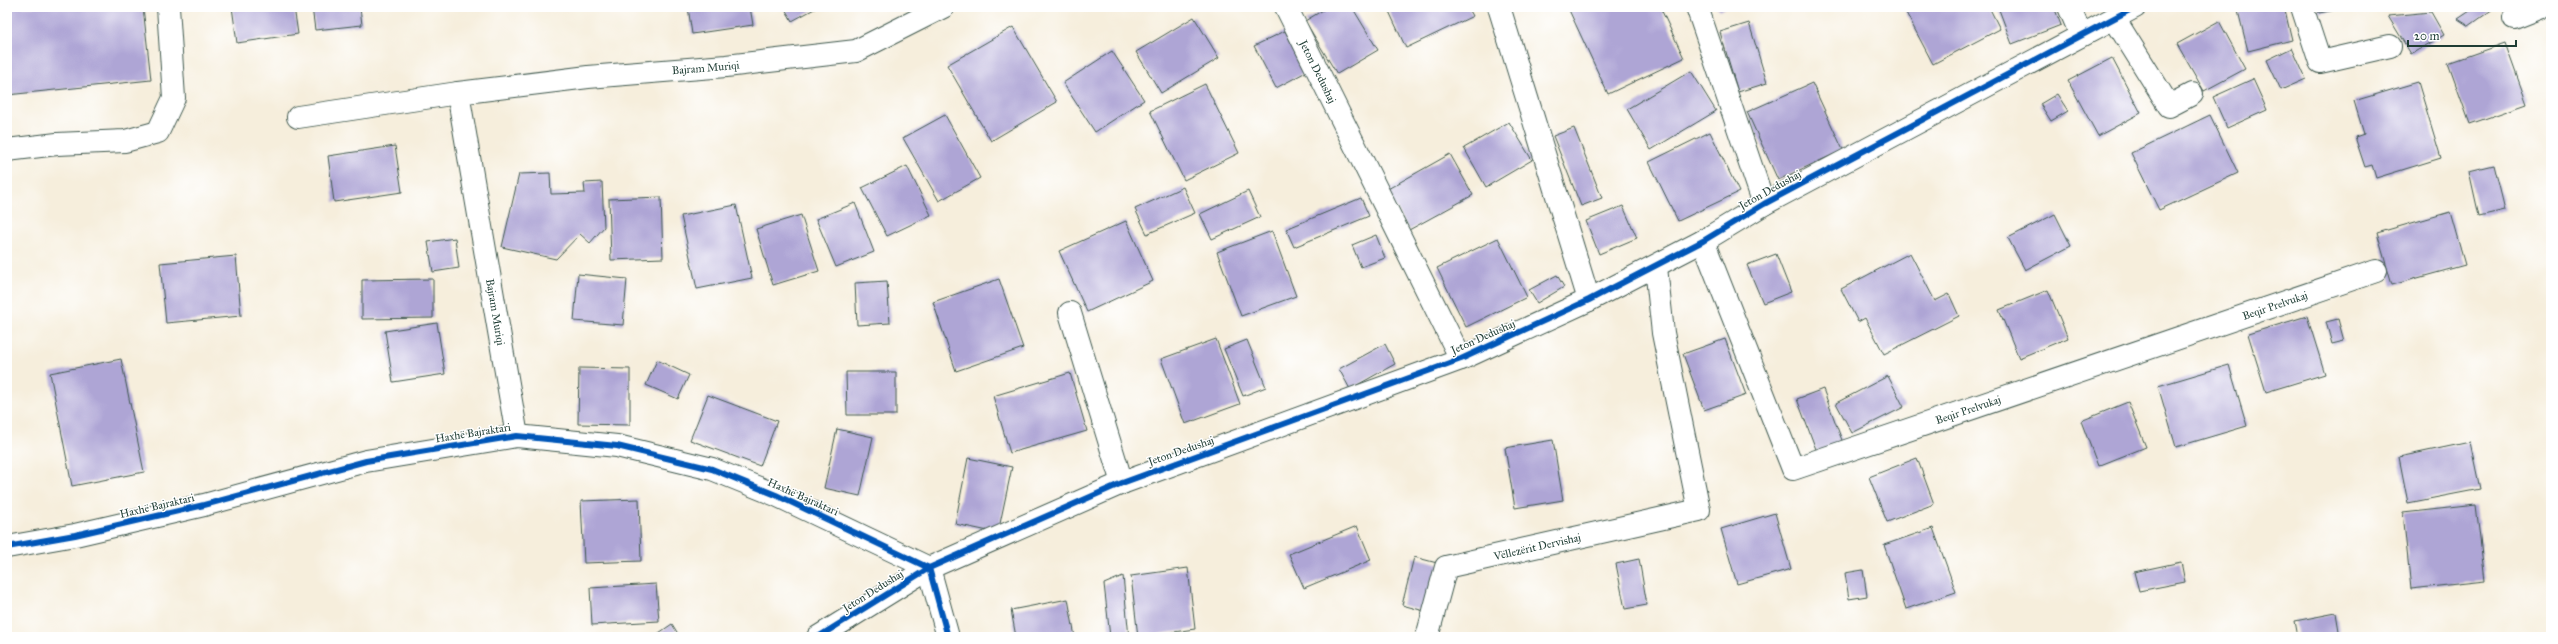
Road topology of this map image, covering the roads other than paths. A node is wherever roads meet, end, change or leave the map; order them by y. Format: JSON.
{"nodes":[{"id":1,"x":168,"y":7,"type":"edge"},
{"id":2,"x":943,"y":7,"type":"edge"},
{"id":3,"x":1499,"y":7,"type":"edge"},
{"id":4,"x":1697,"y":7,"type":"edge"},
{"id":5,"x":2069,"y":7,"type":"edge"},
{"id":6,"x":2135,"y":7,"type":"edge"},
{"id":7,"x":2302,"y":7,"type":"edge"},
{"id":8,"x":2542,"y":7,"type":"edge"},
{"id":9,"x":1289,"y":14,"type":"edge"},
{"id":10,"x":2114,"y":18,"type":"junction"},
{"id":11,"x":2514,"y":18,"type":"dead end"},
{"id":12,"x":2081,"y":35,"type":"junction"},
{"id":13,"x":2390,"y":46,"type":"dead end"},
{"id":14,"x":458,"y":93,"type":"junction"},
{"id":15,"x":2192,"y":94,"type":"dead end"},
{"id":16,"x":298,"y":117,"type":"dead end"},
{"id":17,"x":7,"y":150,"type":"edge"},
{"id":18,"x":1764,"y":204,"type":"junction"},
{"id":19,"x":1703,"y":241,"type":"junction"},
{"id":20,"x":1656,"y":267,"type":"junction"},
{"id":21,"x":2376,"y":272,"type":"dead end"},
{"id":22,"x":1589,"y":300,"type":"junction"},
{"id":23,"x":1070,"y":313,"type":"dead end"},
{"id":24,"x":1461,"y":359,"type":"junction"},
{"id":25,"x":517,"y":436,"type":"junction"},
{"id":26,"x":1122,"y":483,"type":"junction"},
{"id":27,"x":7,"y":547,"type":"edge"},
{"id":28,"x":929,"y":568,"type":"junction"},
{"id":29,"x":818,"y":637,"type":"edge"},
{"id":30,"x":948,"y":637,"type":"edge"},
{"id":31,"x":1427,"y":637,"type":"edge"}],
"edges":[{"from":1,"to":17,"type":"street"},
{"from":2,"to":14,"type":"street","name":"Bajram Muriqi"},
{"from":3,"to":22,"type":"street"},
{"from":4,"to":18,"type":"street","name":"Jeton Dedushaj"},
{"from":5,"to":12,"type":"street"},
{"from":6,"to":10,"type":"street","name":"Jeton Dedushaj"},
{"from":7,"to":13,"type":"street"},
{"from":8,"to":11,"type":"street"},
{"from":9,"to":24,"type":"street","name":"Jeton Dedushaj"},
{"from":10,"to":12,"type":"street","name":"Jeton Dedushaj"},
{"from":10,"to":15,"type":"street"},
{"from":12,"to":18,"type":"street","name":"Jeton Dedushaj"},
{"from":14,"to":16,"type":"street","name":"Bajram Muriqi"},
{"from":14,"to":25,"type":"street","name":"Bajram Muriqi"},
{"from":18,"to":19,"type":"street","name":"Jeton Dedushaj"},
{"from":19,"to":20,"type":"street","name":"Jeton Dedushaj"},
{"from":19,"to":21,"type":"street","name":"Beqir Prelvukaj"},
{"from":20,"to":22,"type":"street","name":"Jeton Dedushaj"},
{"from":20,"to":31,"type":"street","name":"Vëllezërit Dervishaj"},
{"from":22,"to":24,"type":"street","name":"Jeton Dedushaj"},
{"from":23,"to":26,"type":"street"},
{"from":24,"to":26,"type":"street","name":"Jeton Dedushaj"},
{"from":25,"to":27,"type":"street","name":"Haxhë Bajraktari"},
{"from":25,"to":28,"type":"street","name":"Haxhë Bajraktari"},
{"from":26,"to":28,"type":"street","name":"Jeton Dedushaj"},
{"from":28,"to":29,"type":"street","name":"Jeton Dedushaj"},
{"from":28,"to":30,"type":"street"}]}
